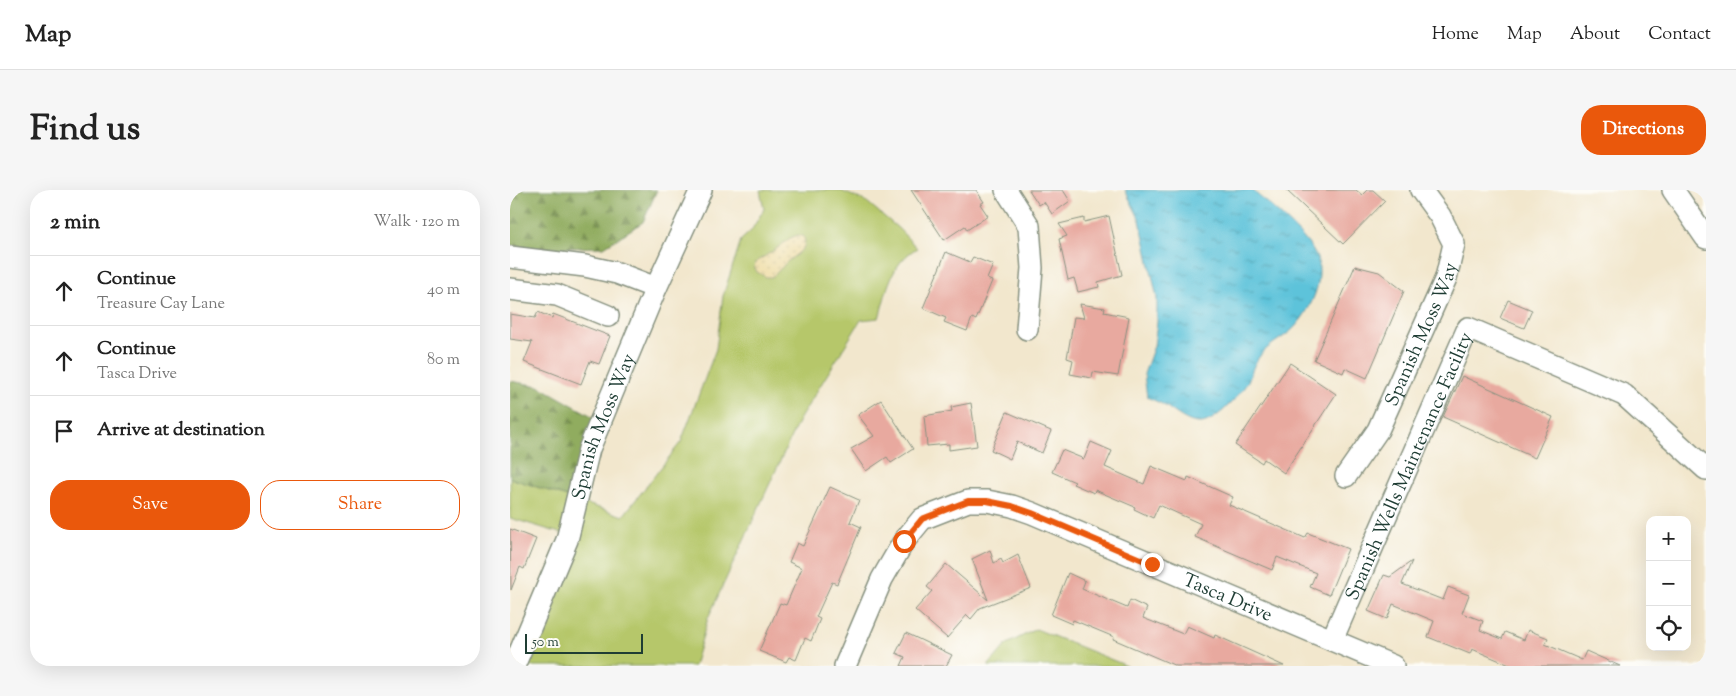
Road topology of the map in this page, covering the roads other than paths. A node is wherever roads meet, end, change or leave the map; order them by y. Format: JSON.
{"nodes":[{"id":1,"x":701,"y":190,"type":"edge"},
{"id":2,"x":1006,"y":190,"type":"edge"},
{"id":3,"x":1421,"y":190,"type":"edge"},
{"id":4,"x":1672,"y":190,"type":"edge"},
{"id":5,"x":1706,"y":238,"type":"edge"},
{"id":6,"x":510,"y":257,"type":"edge"},
{"id":7,"x":656,"y":288,"type":"junction"},
{"id":8,"x":510,"y":289,"type":"edge"},
{"id":9,"x":608,"y":316,"type":"dead end"},
{"id":10,"x":1027,"y":330,"type":"dead end"},
{"id":11,"x":1706,"y":469,"type":"edge"},
{"id":12,"x":1346,"y":476,"type":"dead end"},
{"id":13,"x":1332,"y":640,"type":"junction"},
{"id":14,"x":514,"y":666,"type":"edge"},
{"id":15,"x":845,"y":666,"type":"edge"},
{"id":16,"x":1393,"y":666,"type":"edge"}],
"edges":[{"from":1,"to":7,"type":"street","name":"Spanish Moss Way"},
{"from":2,"to":10,"type":"street"},
{"from":3,"to":12,"type":"street","name":"Spanish Moss Way"},
{"from":4,"to":5,"type":"street"},
{"from":6,"to":7,"type":"street"},
{"from":7,"to":14,"type":"street","name":"Spanish Moss Way"},
{"from":8,"to":9,"type":"street"},
{"from":11,"to":13,"type":"street","name":"Spanish Wells Maintenance Facility"},
{"from":13,"to":15,"type":"street","name":"Tasca Drive"},
{"from":13,"to":16,"type":"street","name":"Tasca Drive"}]}
